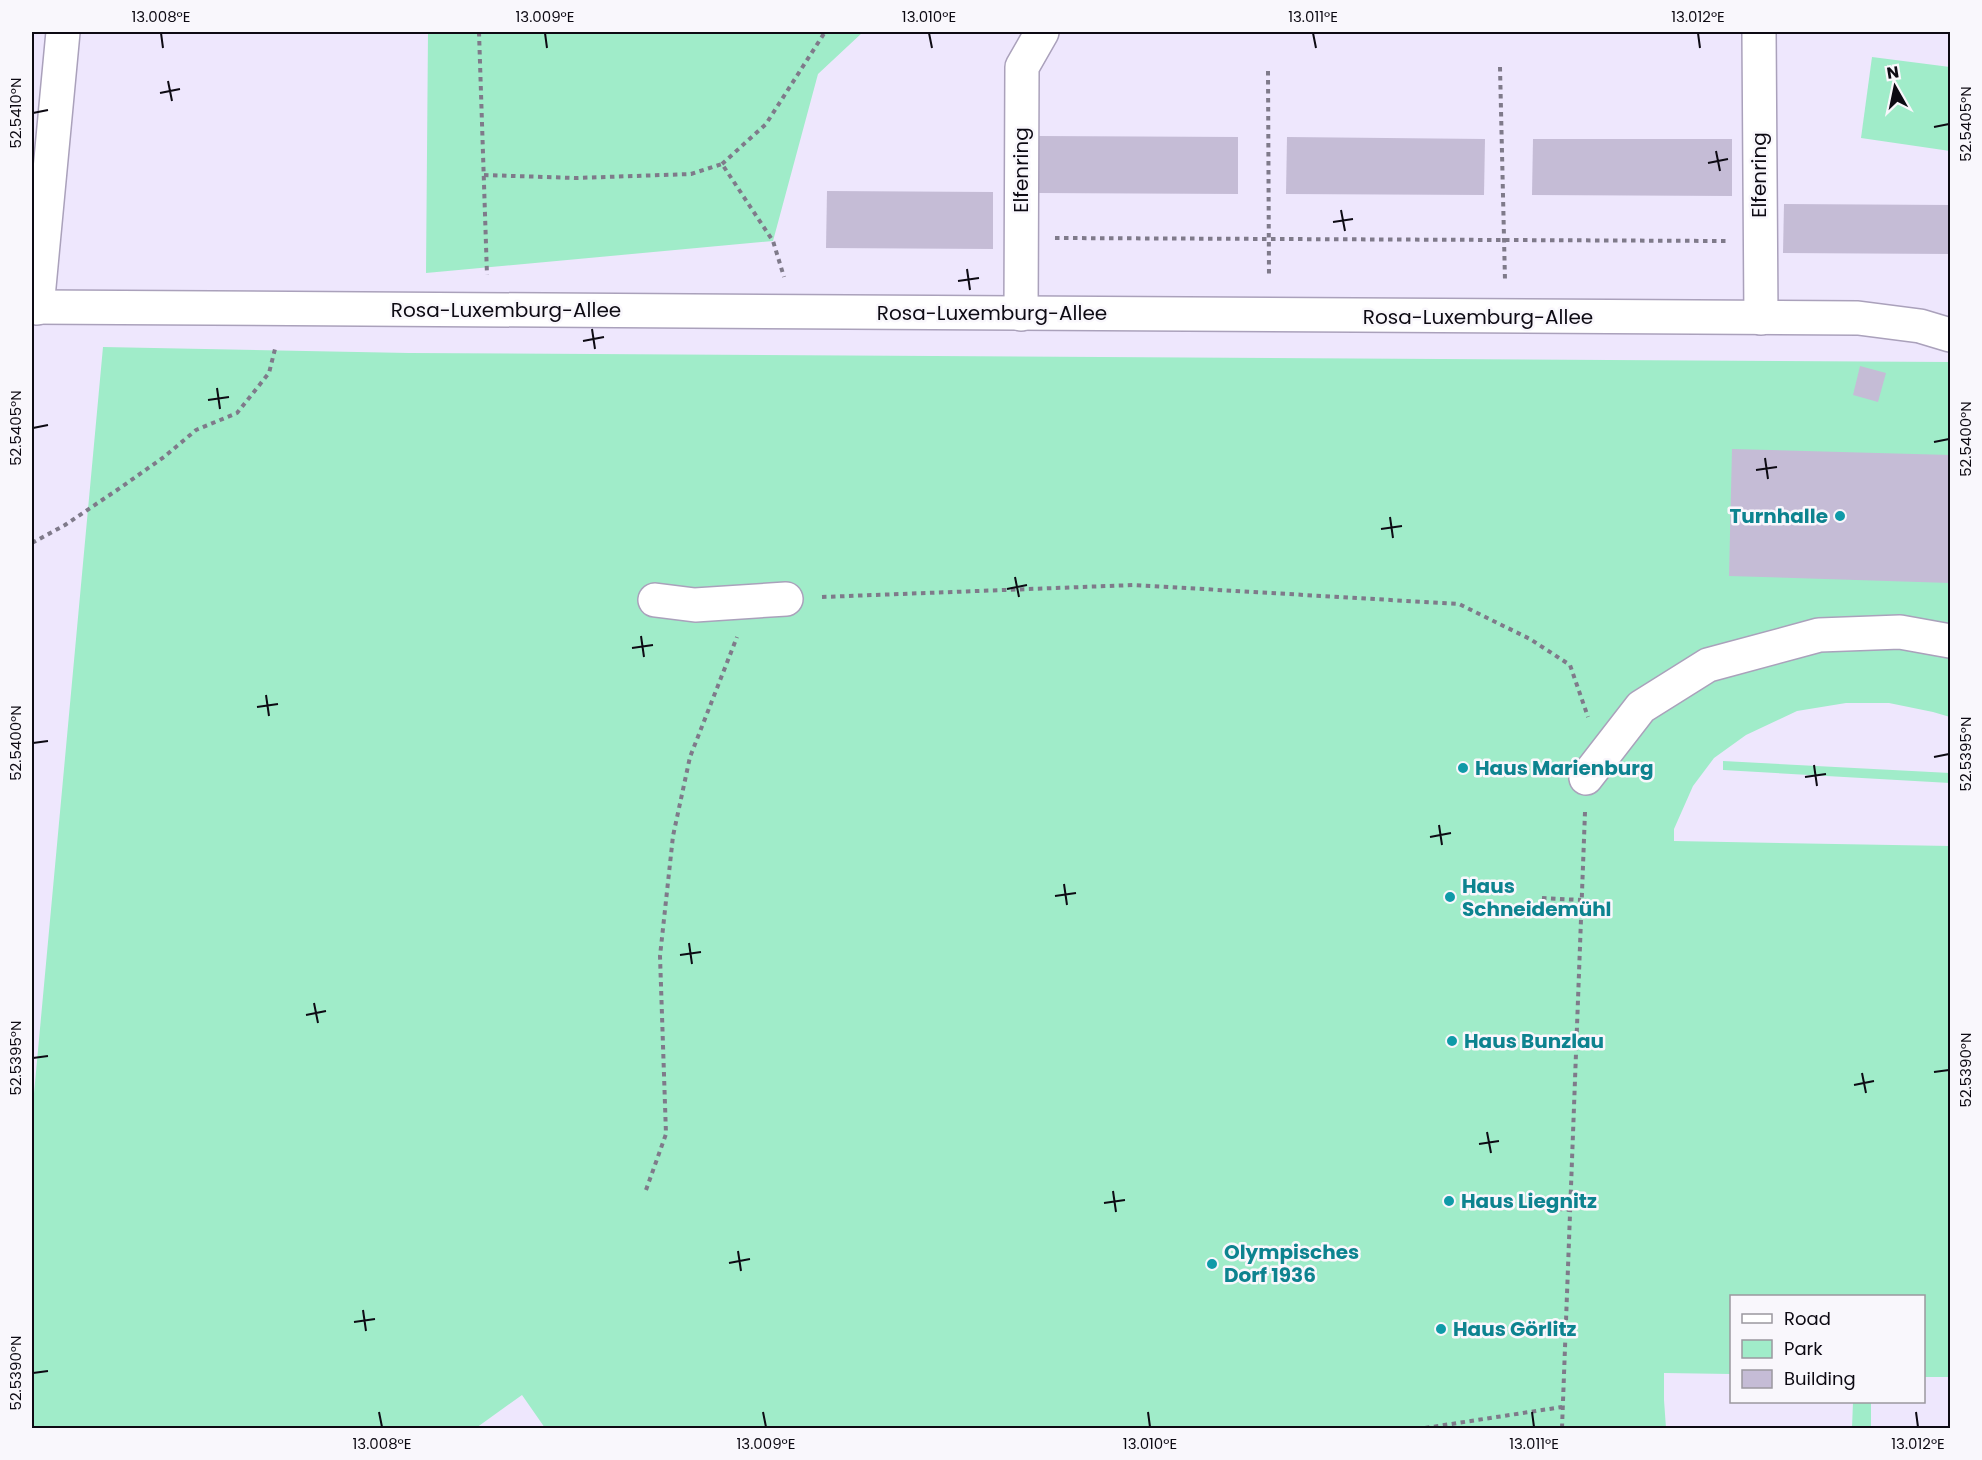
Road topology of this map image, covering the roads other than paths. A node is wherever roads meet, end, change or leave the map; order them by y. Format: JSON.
{"nodes":[{"id":1,"x":63,"y":32,"type":"edge"},
{"id":2,"x":1041,"y":32,"type":"edge"},
{"id":3,"x":1759,"y":32,"type":"edge"},
{"id":4,"x":34,"y":308,"type":"edge"},
{"id":5,"x":1021,"y":314,"type":"junction"},
{"id":6,"x":1761,"y":318,"type":"junction"},
{"id":7,"x":1950,"y":335,"type":"edge"},
{"id":8,"x":786,"y":599,"type":"road end"},
{"id":9,"x":655,"y":600,"type":"dead end"},
{"id":10,"x":1950,"y":641,"type":"edge"},
{"id":11,"x":1586,"y":778,"type":"road end"}],
"edges":[{"from":1,"to":4,"type":"street"},
{"from":2,"to":5,"type":"street","name":"Elfenring"},
{"from":3,"to":6,"type":"street","name":"Elfenring"},
{"from":4,"to":5,"type":"street","name":"Rosa-Luxemburg-Allee"},
{"from":5,"to":6,"type":"street","name":"Rosa-Luxemburg-Allee"},
{"from":6,"to":7,"type":"street","name":"Rosa-Luxemburg-Allee"},
{"from":8,"to":9,"type":"street"},
{"from":10,"to":11,"type":"street"}]}
